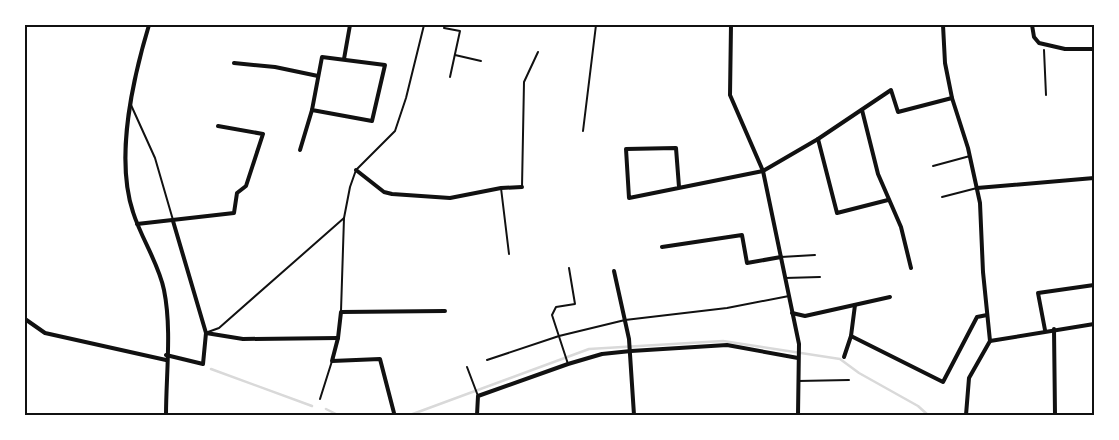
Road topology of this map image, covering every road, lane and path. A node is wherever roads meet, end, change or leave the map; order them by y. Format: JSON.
{"nodes":[{"id":1,"x":149,"y":25,"type":"edge"},
{"id":2,"x":350,"y":25,"type":"edge"},
{"id":3,"x":424,"y":25,"type":"edge"},
{"id":4,"x":445,"y":25,"type":"edge"},
{"id":5,"x":596,"y":25,"type":"edge"},
{"id":6,"x":731,"y":25,"type":"edge"},
{"id":7,"x":943,"y":25,"type":"edge"},
{"id":8,"x":1032,"y":25,"type":"edge"},
{"id":9,"x":1044,"y":45,"type":"junction"},
{"id":10,"x":1094,"y":49,"type":"edge"},
{"id":11,"x":538,"y":52,"type":"dead end"},
{"id":12,"x":455,"y":55,"type":"junction"},
{"id":13,"x":344,"y":60,"type":"junction"},
{"id":14,"x":481,"y":61,"type":"dead end"},
{"id":15,"x":234,"y":63,"type":"dead end"},
{"id":16,"x":318,"y":76,"type":"junction"},
{"id":17,"x":450,"y":77,"type":"dead end"},
{"id":18,"x":1046,"y":95,"type":"dead end"},
{"id":19,"x":952,"y":98,"type":"junction"},
{"id":20,"x":131,"y":105,"type":"junction"},
{"id":21,"x":312,"y":110,"type":"junction"},
{"id":22,"x":862,"y":110,"type":"junction"},
{"id":23,"x":218,"y":126,"type":"dead end"},
{"id":24,"x":584,"y":131,"type":"dead end"},
{"id":25,"x":818,"y":138,"type":"junction"},
{"id":26,"x":300,"y":150,"type":"dead end"},
{"id":27,"x":970,"y":156,"type":"junction"},
{"id":28,"x":933,"y":166,"type":"dead end"},
{"id":29,"x":356,"y":170,"type":"junction"},
{"id":30,"x":763,"y":171,"type":"junction"},
{"id":31,"x":1094,"y":178,"type":"edge"},
{"id":32,"x":522,"y":187,"type":"joint"},
{"id":33,"x":679,"y":187,"type":"junction"},
{"id":34,"x":502,"y":188,"type":"junction"},
{"id":35,"x":977,"y":188,"type":"junction"},
{"id":36,"x":942,"y":197,"type":"dead end"},
{"id":37,"x":888,"y":200,"type":"junction"},
{"id":38,"x":344,"y":218,"type":"junction"},
{"id":39,"x":173,"y":221,"type":"junction"},
{"id":40,"x":137,"y":224,"type":"junction"},
{"id":41,"x":662,"y":247,"type":"dead end"},
{"id":42,"x":509,"y":254,"type":"dead end"},
{"id":43,"x":816,"y":255,"type":"dead end"},
{"id":44,"x":781,"y":257,"type":"junction"},
{"id":45,"x":569,"y":268,"type":"dead end"},
{"id":46,"x":911,"y":268,"type":"dead end"},
{"id":47,"x":614,"y":271,"type":"dead end"},
{"id":48,"x":820,"y":277,"type":"dead end"},
{"id":49,"x":785,"y":278,"type":"junction"},
{"id":50,"x":1094,"y":285,"type":"edge"},
{"id":51,"x":789,"y":296,"type":"junction"},
{"id":52,"x":890,"y":297,"type":"dead end"},
{"id":53,"x":856,"y":305,"type":"junction"},
{"id":54,"x":444,"y":311,"type":"dead end"},
{"id":55,"x":341,"y":312,"type":"junction"},
{"id":56,"x":792,"y":312,"type":"junction"},
{"id":57,"x":986,"y":315,"type":"junction"},
{"id":58,"x":25,"y":319,"type":"edge"},
{"id":59,"x":625,"y":320,"type":"junction"},
{"id":60,"x":1094,"y":324,"type":"edge"},
{"id":61,"x":1054,"y":329,"type":"junction"},
{"id":62,"x":1045,"y":330,"type":"junction"},
{"id":63,"x":206,"y":333,"type":"junction"},
{"id":64,"x":559,"y":336,"type":"junction"},
{"id":65,"x":851,"y":336,"type":"junction"},
{"id":66,"x":338,"y":338,"type":"junction"},
{"id":67,"x":990,"y":341,"type":"junction"},
{"id":68,"x":630,"y":351,"type":"junction"},
{"id":69,"x":844,"y":357,"type":"dead end"},
{"id":70,"x":166,"y":358,"type":"junction"},
{"id":71,"x":798,"y":358,"type":"junction"},
{"id":72,"x":487,"y":360,"type":"dead end"},
{"id":73,"x":332,"y":361,"type":"junction"},
{"id":74,"x":568,"y":364,"type":"junction"},
{"id":75,"x":467,"y":367,"type":"dead end"},
{"id":76,"x":849,"y":380,"type":"dead end"},
{"id":77,"x":798,"y":381,"type":"junction"},
{"id":78,"x":478,"y":396,"type":"junction"},
{"id":79,"x":320,"y":399,"type":"dead end"},
{"id":80,"x":394,"y":413,"type":"dead end"},
{"id":81,"x":166,"y":415,"type":"edge"},
{"id":82,"x":478,"y":415,"type":"edge"},
{"id":83,"x":634,"y":415,"type":"edge"},
{"id":84,"x":798,"y":415,"type":"edge"},
{"id":85,"x":966,"y":415,"type":"edge"},
{"id":86,"x":1055,"y":415,"type":"edge"}],
"edges":[{"from":1,"to":20,"type":"street"},
{"from":2,"to":13,"type":"street"},
{"from":3,"to":29,"type":"lane"},
{"from":4,"to":12,"type":"lane"},
{"from":5,"to":24,"type":"lane"},
{"from":6,"to":30,"type":"street"},
{"from":7,"to":19,"type":"street"},
{"from":8,"to":9,"type":"street"},
{"from":9,"to":10,"type":"street"},
{"from":9,"to":18,"type":"path"},
{"from":11,"to":32,"type":"lane"},
{"from":12,"to":14,"type":"lane"},
{"from":12,"to":17,"type":"lane"},
{"from":13,"to":16,"type":"street"},
{"from":13,"to":21,"type":"street"},
{"from":15,"to":16,"type":"street"},
{"from":16,"to":21,"type":"street"},
{"from":19,"to":22,"type":"street"},
{"from":19,"to":27,"type":"street"},
{"from":20,"to":39,"type":"lane"},
{"from":20,"to":40,"type":"street"},
{"from":21,"to":26,"type":"street"},
{"from":22,"to":25,"type":"street"},
{"from":22,"to":37,"type":"street"},
{"from":23,"to":39,"type":"street"},
{"from":25,"to":30,"type":"street"},
{"from":25,"to":37,"type":"street"},
{"from":27,"to":28,"type":"lane"},
{"from":27,"to":35,"type":"street"},
{"from":29,"to":34,"type":"street"},
{"from":29,"to":38,"type":"lane"},
{"from":30,"to":33,"type":"street"},
{"from":30,"to":44,"type":"street"},
{"from":31,"to":35,"type":"street"},
{"from":32,"to":34,"type":"street"},
{"from":33,"to":33,"type":"street"},
{"from":34,"to":42,"type":"lane"},
{"from":35,"to":36,"type":"lane"},
{"from":35,"to":57,"type":"street"},
{"from":37,"to":46,"type":"street"},
{"from":38,"to":55,"type":"lane"},
{"from":38,"to":63,"type":"lane"},
{"from":39,"to":40,"type":"street"},
{"from":39,"to":63,"type":"street"},
{"from":40,"to":70,"type":"street"},
{"from":41,"to":44,"type":"street"},
{"from":43,"to":44,"type":"lane"},
{"from":44,"to":49,"type":"street"},
{"from":45,"to":64,"type":"lane"},
{"from":47,"to":59,"type":"street"},
{"from":48,"to":49,"type":"lane"},
{"from":49,"to":51,"type":"street"},
{"from":50,"to":62,"type":"street"},
{"from":51,"to":56,"type":"street"},
{"from":51,"to":59,"type":"lane"},
{"from":52,"to":53,"type":"street"},
{"from":53,"to":56,"type":"street"},
{"from":53,"to":65,"type":"street"},
{"from":54,"to":55,"type":"street"},
{"from":55,"to":66,"type":"street"},
{"from":56,"to":71,"type":"street"},
{"from":57,"to":65,"type":"street"},
{"from":57,"to":67,"type":"street"},
{"from":58,"to":70,"type":"street"},
{"from":59,"to":64,"type":"lane"},
{"from":59,"to":68,"type":"street"},
{"from":60,"to":61,"type":"street"},
{"from":61,"to":62,"type":"street"},
{"from":61,"to":86,"type":"street"},
{"from":62,"to":67,"type":"street"},
{"from":63,"to":66,"type":"street"},
{"from":63,"to":70,"type":"street"},
{"from":64,"to":72,"type":"lane"},
{"from":64,"to":74,"type":"lane"},
{"from":65,"to":69,"type":"street"},
{"from":66,"to":73,"type":"street"},
{"from":67,"to":85,"type":"street"},
{"from":68,"to":71,"type":"street"},
{"from":68,"to":74,"type":"street"},
{"from":68,"to":83,"type":"street"},
{"from":70,"to":81,"type":"street"},
{"from":71,"to":77,"type":"street"},
{"from":73,"to":79,"type":"lane"},
{"from":73,"to":80,"type":"street"},
{"from":74,"to":78,"type":"street"},
{"from":75,"to":78,"type":"lane"},
{"from":76,"to":77,"type":"lane"},
{"from":77,"to":84,"type":"street"},
{"from":78,"to":82,"type":"street"}]}
